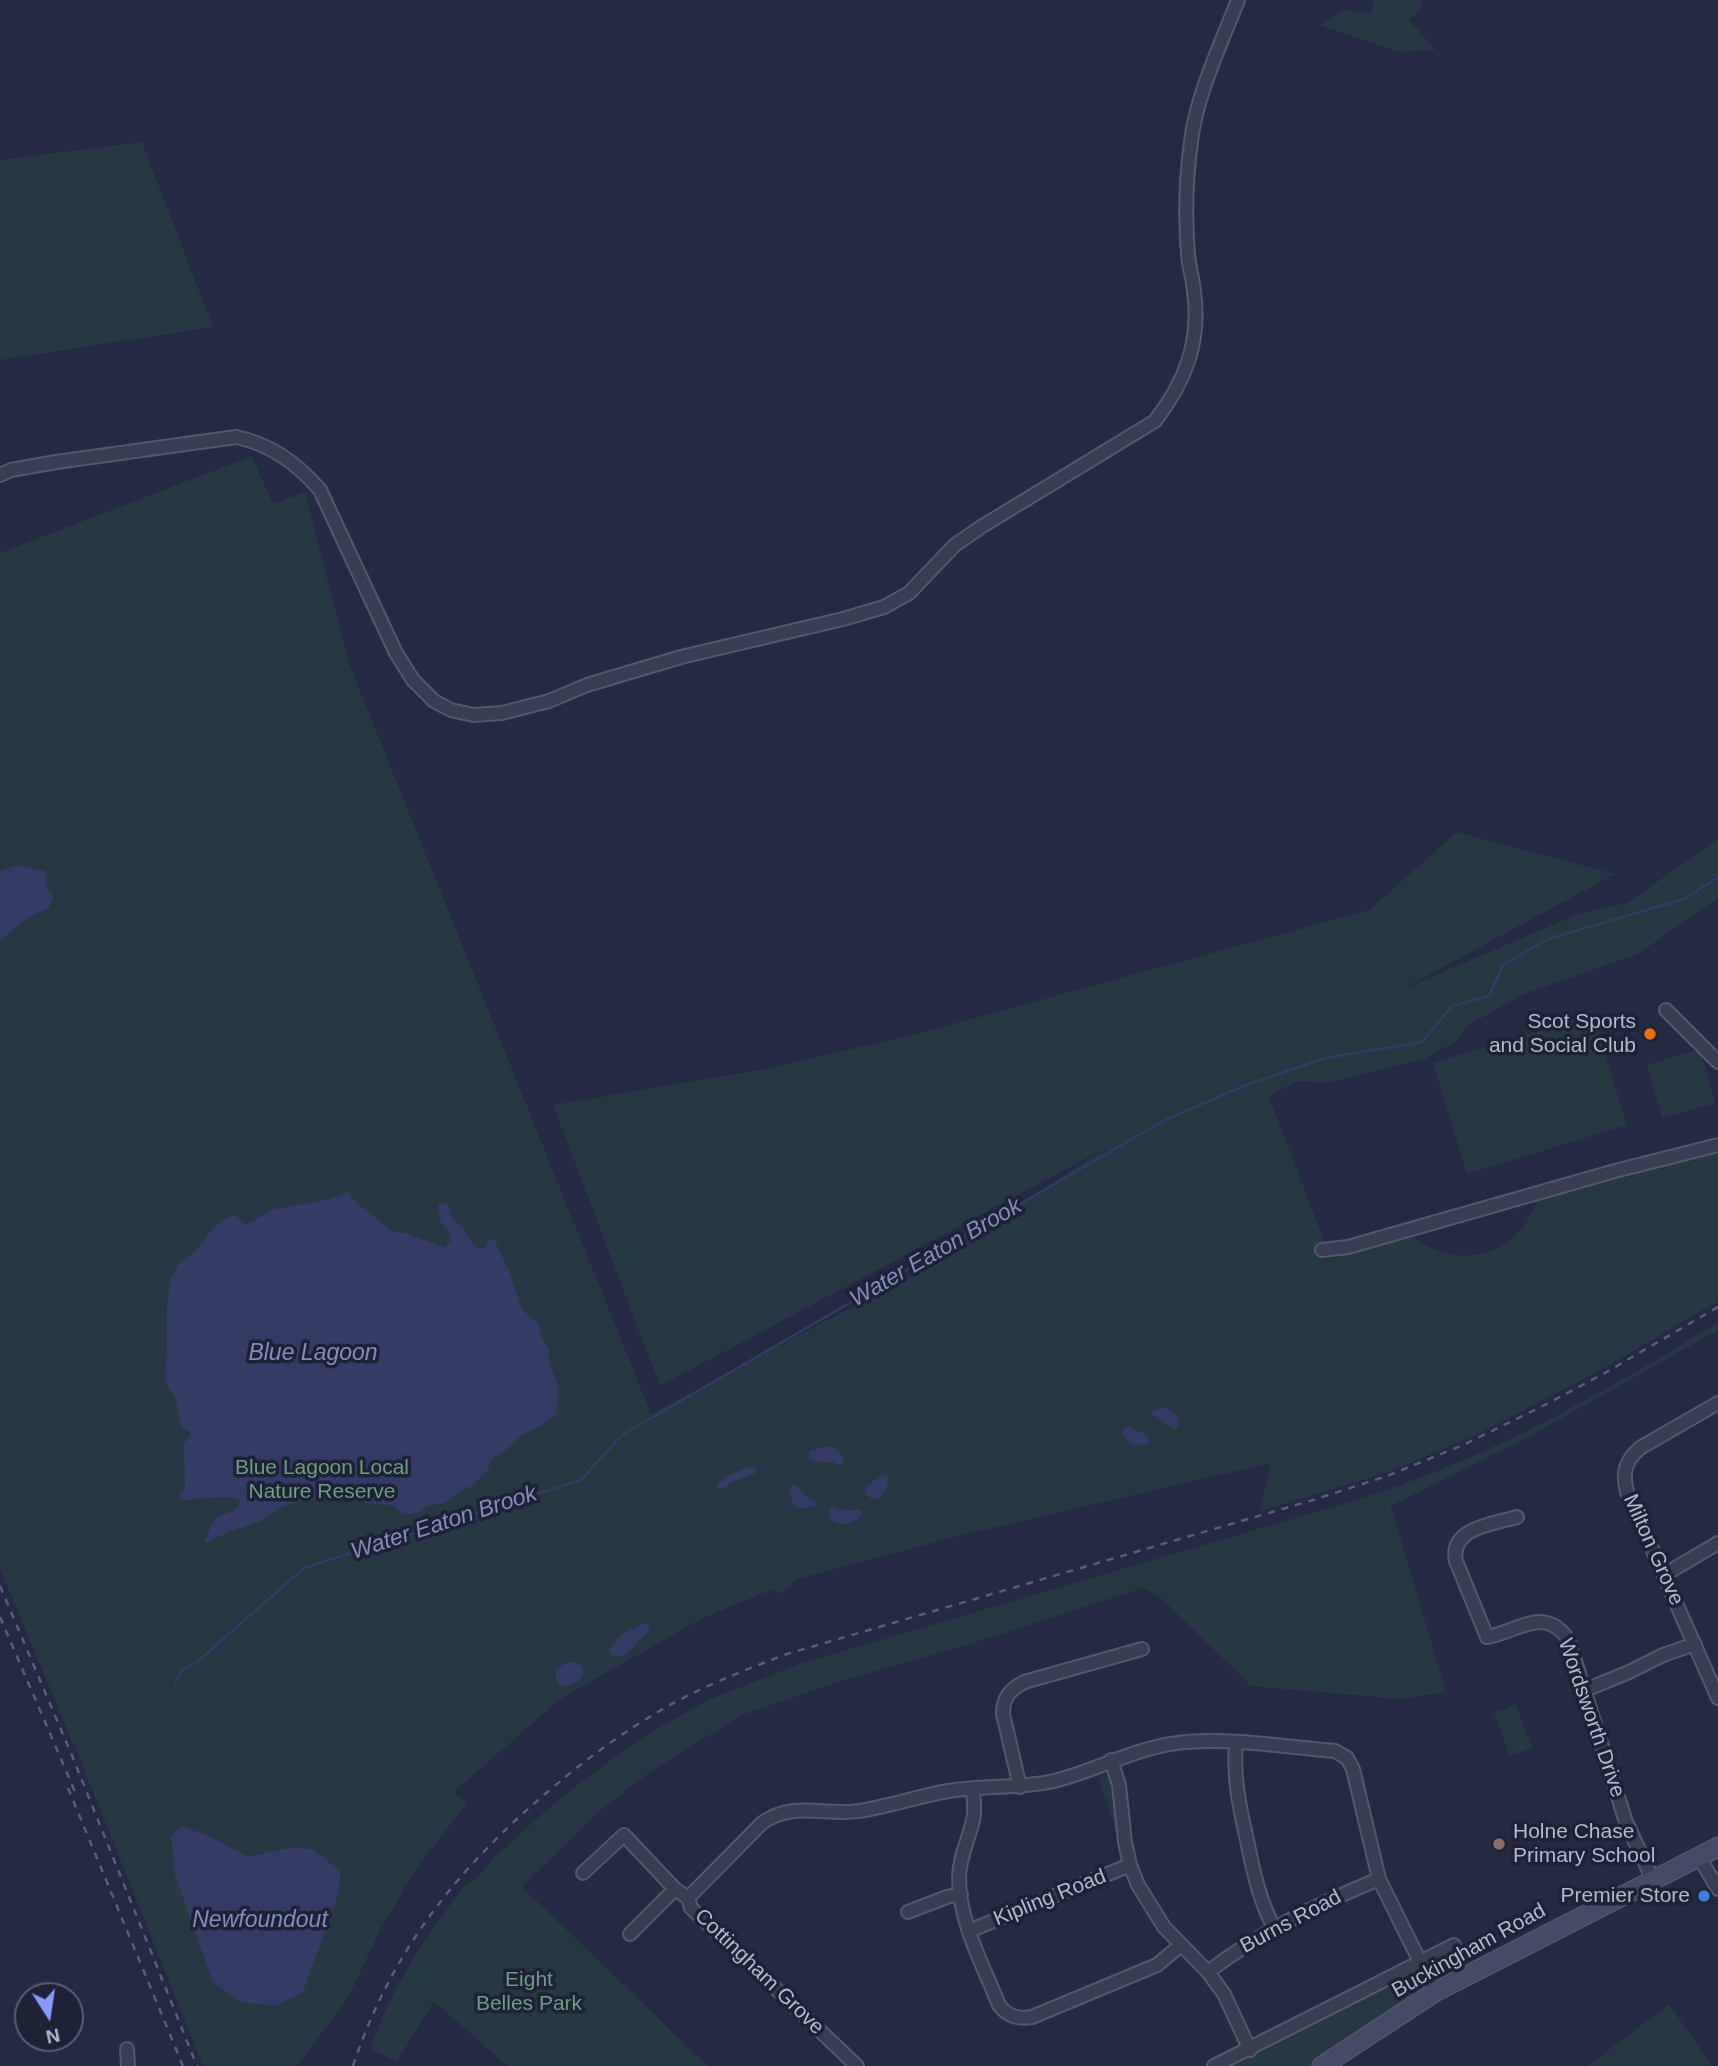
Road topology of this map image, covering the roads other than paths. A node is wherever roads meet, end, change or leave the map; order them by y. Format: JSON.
{"nodes":[{"id":1,"x":1238,"y":0,"type":"edge"},
{"id":2,"x":0,"y":475,"type":"edge"},
{"id":3,"x":1666,"y":1010,"type":"dead end"},
{"id":4,"x":1718,"y":1062,"type":"edge"},
{"id":5,"x":1718,"y":1145,"type":"edge"},
{"id":6,"x":1322,"y":1250,"type":"dead end"},
{"id":7,"x":1718,"y":1403,"type":"edge"},
{"id":8,"x":1517,"y":1517,"type":"dead end"},
{"id":9,"x":1718,"y":1543,"type":"edge"},
{"id":10,"x":1664,"y":1575,"type":"junction"},
{"id":11,"x":1695,"y":1644,"type":"junction"},
{"id":12,"x":1142,"y":1649,"type":"dead end"},
{"id":13,"x":1712,"y":1669,"type":"edge"},
{"id":14,"x":1585,"y":1690,"type":"junction"},
{"id":15,"x":1718,"y":1698,"type":"edge"},
{"id":16,"x":1236,"y":1743,"type":"junction"},
{"id":17,"x":1111,"y":1760,"type":"junction"},
{"id":18,"x":1020,"y":1787,"type":"junction"},
{"id":19,"x":973,"y":1788,"type":"junction"},
{"id":20,"x":1718,"y":1847,"type":"edge"},
{"id":21,"x":1699,"y":1857,"type":"junction"},
{"id":22,"x":1130,"y":1865,"type":"junction"},
{"id":23,"x":583,"y":1873,"type":"dead end"},
{"id":24,"x":1379,"y":1879,"type":"junction"},
{"id":25,"x":1653,"y":1880,"type":"junction"},
{"id":26,"x":1718,"y":1888,"type":"edge"},
{"id":27,"x":675,"y":1889,"type":"junction"},
{"id":28,"x":961,"y":1894,"type":"junction"},
{"id":29,"x":688,"y":1898,"type":"junction"},
{"id":30,"x":908,"y":1912,"type":"dead end"},
{"id":31,"x":1274,"y":1928,"type":"junction"},
{"id":32,"x":970,"y":1931,"type":"junction"},
{"id":33,"x":630,"y":1934,"type":"dead end"},
{"id":34,"x":1181,"y":1945,"type":"junction"},
{"id":35,"x":1454,"y":1945,"type":"dead end"},
{"id":36,"x":1419,"y":1962,"type":"junction"},
{"id":37,"x":1208,"y":1972,"type":"junction"},
{"id":38,"x":1435,"y":1992,"type":"junction"},
{"id":39,"x":127,"y":2049,"type":"dead end"},
{"id":40,"x":1250,"y":2049,"type":"junction"},
{"id":41,"x":128,"y":2066,"type":"edge"},
{"id":42,"x":857,"y":2066,"type":"edge"},
{"id":43,"x":1214,"y":2066,"type":"edge"},
{"id":44,"x":1322,"y":2066,"type":"edge"}],
"edges":[{"from":1,"to":2,"type":"street"},
{"from":3,"to":4,"type":"street"},
{"from":5,"to":6,"type":"street"},
{"from":7,"to":10,"type":"street","name":"Milton Grove"},
{"from":8,"to":14,"type":"street","name":"Wordsworth Drive"},
{"from":9,"to":10,"type":"street"},
{"from":10,"to":11,"type":"street","name":"Milton Grove"},
{"from":11,"to":13,"type":"street","name":"Milton Grove"},
{"from":11,"to":14,"type":"street"},
{"from":12,"to":18,"type":"street"},
{"from":13,"to":15,"type":"street","name":"Milton Grove"},
{"from":14,"to":25,"type":"street","name":"Wordsworth Drive"},
{"from":16,"to":17,"type":"street","name":"Cottingham Grove"},
{"from":16,"to":24,"type":"street","name":"Cottingham Grove"},
{"from":16,"to":31,"type":"street"},
{"from":17,"to":18,"type":"street","name":"Cottingham Grove"},
{"from":17,"to":22,"type":"street"},
{"from":18,"to":19,"type":"street","name":"Cottingham Grove"},
{"from":19,"to":28,"type":"street"},
{"from":19,"to":29,"type":"street","name":"Cottingham Grove"},
{"from":20,"to":21,"type":"main road","name":"Buckingham Road"},
{"from":21,"to":25,"type":"main road","name":"Buckingham Road"},
{"from":21,"to":26,"type":"street"},
{"from":22,"to":32,"type":"street","name":"Kipling Road"},
{"from":22,"to":34,"type":"street"},
{"from":23,"to":27,"type":"street"},
{"from":24,"to":31,"type":"street","name":"Burns Road"},
{"from":24,"to":36,"type":"street","name":"Cottingham Grove"},
{"from":25,"to":38,"type":"main road","name":"Buckingham Road"},
{"from":27,"to":29,"type":"street"},
{"from":27,"to":33,"type":"street"},
{"from":28,"to":30,"type":"street"},
{"from":28,"to":32,"type":"street"},
{"from":29,"to":42,"type":"street","name":"Cottingham Grove"},
{"from":31,"to":37,"type":"street","name":"Burns Road"},
{"from":32,"to":34,"type":"street"},
{"from":34,"to":37,"type":"street"},
{"from":35,"to":36,"type":"street","name":"Buckingham Road"},
{"from":36,"to":38,"type":"street","name":"Cottingham Grove"},
{"from":36,"to":40,"type":"street","name":"Buckingham Road"},
{"from":37,"to":40,"type":"street"},
{"from":38,"to":44,"type":"main road","name":"Buckingham Road"},
{"from":39,"to":41,"type":"street"},
{"from":40,"to":43,"type":"street","name":"Buckingham Road"}]}
